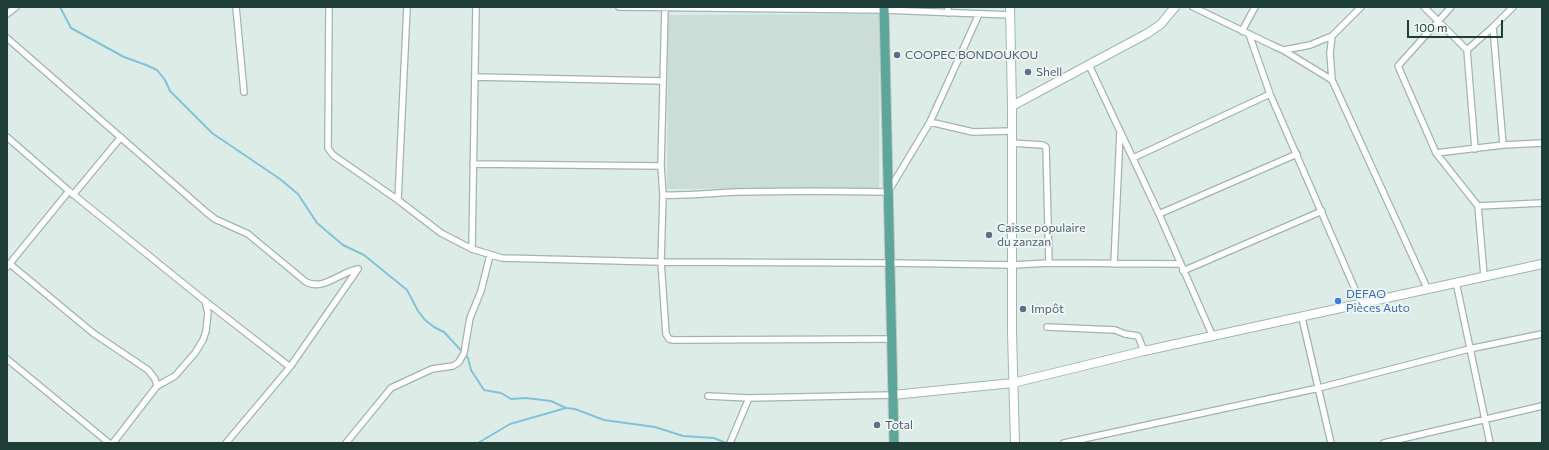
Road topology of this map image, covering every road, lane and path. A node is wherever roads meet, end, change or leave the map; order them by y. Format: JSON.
{"nodes":[{"id":1,"x":16,"y":7,"type":"edge"},
{"id":2,"x":236,"y":7,"type":"edge"},
{"id":3,"x":329,"y":7,"type":"edge"},
{"id":4,"x":407,"y":7,"type":"edge"},
{"id":5,"x":476,"y":7,"type":"edge"},
{"id":6,"x":619,"y":7,"type":"edge"},
{"id":7,"x":1175,"y":7,"type":"edge"},
{"id":8,"x":1193,"y":7,"type":"edge"},
{"id":9,"x":1255,"y":7,"type":"edge"},
{"id":10,"x":1361,"y":7,"type":"edge"},
{"id":11,"x":1424,"y":7,"type":"edge"},
{"id":12,"x":1451,"y":7,"type":"edge"},
{"id":13,"x":1513,"y":7,"type":"edge"},
{"id":14,"x":665,"y":8,"type":"edge"},
{"id":15,"x":734,"y":8,"type":"edge"},
{"id":16,"x":884,"y":8,"type":"edge"},
{"id":17,"x":948,"y":10,"type":"edge"},
{"id":18,"x":1010,"y":11,"type":"edge"},
{"id":19,"x":7,"y":14,"type":"edge"},
{"id":20,"x":979,"y":14,"type":"junction"},
{"id":21,"x":1438,"y":21,"type":"junction"},
{"id":22,"x":1493,"y":27,"type":"junction"},
{"id":23,"x":1242,"y":31,"type":"junction"},
{"id":24,"x":1249,"y":34,"type":"junction"},
{"id":25,"x":1332,"y":36,"type":"junction"},
{"id":26,"x":7,"y":38,"type":"edge"},
{"id":27,"x":1283,"y":50,"type":"junction"},
{"id":28,"x":1467,"y":50,"type":"junction"},
{"id":29,"x":1089,"y":65,"type":"junction"},
{"id":30,"x":475,"y":77,"type":"junction"},
{"id":31,"x":1332,"y":80,"type":"junction"},
{"id":32,"x":663,"y":81,"type":"junction"},
{"id":33,"x":244,"y":92,"type":"dead end"},
{"id":34,"x":1270,"y":94,"type":"junction"},
{"id":35,"x":1012,"y":106,"type":"junction"},
{"id":36,"x":930,"y":122,"type":"junction"},
{"id":37,"x":1011,"y":131,"type":"junction"},
{"id":38,"x":1120,"y":131,"type":"junction"},
{"id":39,"x":7,"y":137,"type":"edge"},
{"id":40,"x":121,"y":137,"type":"junction"},
{"id":41,"x":1011,"y":143,"type":"junction"},
{"id":42,"x":1542,"y":143,"type":"edge"},
{"id":43,"x":1503,"y":145,"type":"junction"},
{"id":44,"x":1475,"y":149,"type":"junction"},
{"id":45,"x":1436,"y":153,"type":"junction"},
{"id":46,"x":1297,"y":154,"type":"junction"},
{"id":47,"x":1133,"y":158,"type":"junction"},
{"id":48,"x":473,"y":164,"type":"junction"},
{"id":49,"x":661,"y":166,"type":"junction"},
{"id":50,"x":888,"y":192,"type":"junction"},
{"id":51,"x":71,"y":193,"type":"junction"},
{"id":52,"x":663,"y":195,"type":"junction"},
{"id":53,"x":398,"y":200,"type":"junction"},
{"id":54,"x":1542,"y":203,"type":"edge"},
{"id":55,"x":1478,"y":206,"type":"junction"},
{"id":56,"x":1322,"y":211,"type":"junction"},
{"id":57,"x":1159,"y":214,"type":"junction"},
{"id":58,"x":472,"y":249,"type":"junction"},
{"id":59,"x":490,"y":255,"type":"junction"},
{"id":60,"x":661,"y":262,"type":"junction"},
{"id":61,"x":890,"y":263,"type":"junction"},
{"id":62,"x":1049,"y":263,"type":"junction"},
{"id":63,"x":1114,"y":264,"type":"junction"},
{"id":64,"x":1180,"y":264,"type":"junction"},
{"id":65,"x":1542,"y":264,"type":"edge"},
{"id":66,"x":1013,"y":265,"type":"junction"},
{"id":67,"x":8,"y":266,"type":"edge"},
{"id":68,"x":1183,"y":271,"type":"junction"},
{"id":69,"x":1484,"y":276,"type":"junction"},
{"id":70,"x":1456,"y":282,"type":"junction"},
{"id":71,"x":1427,"y":288,"type":"junction"},
{"id":72,"x":205,"y":301,"type":"junction"},
{"id":73,"x":1361,"y":303,"type":"junction"},
{"id":74,"x":1302,"y":318,"type":"junction"},
{"id":75,"x":1047,"y":326,"type":"dead end"},
{"id":76,"x":1542,"y":334,"type":"edge"},
{"id":77,"x":1213,"y":337,"type":"junction"},
{"id":78,"x":892,"y":339,"type":"junction"},
{"id":79,"x":1469,"y":349,"type":"junction"},
{"id":80,"x":1144,"y":351,"type":"junction"},
{"id":81,"x":7,"y":359,"type":"edge"},
{"id":82,"x":290,"y":367,"type":"junction"},
{"id":83,"x":1013,"y":384,"type":"junction"},
{"id":84,"x":157,"y":386,"type":"junction"},
{"id":85,"x":1319,"y":388,"type":"junction"},
{"id":86,"x":893,"y":395,"type":"junction"},
{"id":87,"x":708,"y":396,"type":"dead end"},
{"id":88,"x":749,"y":398,"type":"junction"},
{"id":89,"x":1542,"y":406,"type":"edge"},
{"id":90,"x":1484,"y":419,"type":"junction"},
{"id":91,"x":109,"y":443,"type":"edge"},
{"id":92,"x":113,"y":443,"type":"edge"},
{"id":93,"x":226,"y":443,"type":"edge"},
{"id":94,"x":346,"y":443,"type":"edge"},
{"id":95,"x":730,"y":443,"type":"edge"},
{"id":96,"x":894,"y":443,"type":"edge"},
{"id":97,"x":1015,"y":443,"type":"edge"},
{"id":98,"x":1064,"y":443,"type":"edge"},
{"id":99,"x":1331,"y":443,"type":"edge"},
{"id":100,"x":1384,"y":443,"type":"edge"},
{"id":101,"x":1490,"y":443,"type":"edge"}],
"edges":[{"from":1,"to":19,"type":"street"},
{"from":2,"to":33,"type":"street"},
{"from":3,"to":53,"type":"street"},
{"from":4,"to":53,"type":"street"},
{"from":5,"to":30,"type":"street"},
{"from":6,"to":14,"type":"street"},
{"from":7,"to":29,"type":"street"},
{"from":8,"to":23,"type":"street"},
{"from":9,"to":23,"type":"street"},
{"from":10,"to":25,"type":"street"},
{"from":11,"to":21,"type":"street"},
{"from":12,"to":21,"type":"street"},
{"from":13,"to":22,"type":"street"},
{"from":14,"to":15,"type":"street"},
{"from":14,"to":32,"type":"street"},
{"from":15,"to":16,"type":"street"},
{"from":16,"to":17,"type":"street"},
{"from":16,"to":50,"type":"main road"},
{"from":17,"to":20,"type":"street"},
{"from":18,"to":20,"type":"street"},
{"from":18,"to":35,"type":"street"},
{"from":20,"to":36,"type":"street"},
{"from":21,"to":28,"type":"street"},
{"from":21,"to":45,"type":"street"},
{"from":22,"to":28,"type":"street"},
{"from":22,"to":43,"type":"street"},
{"from":23,"to":24,"type":"street"},
{"from":24,"to":27,"type":"street"},
{"from":24,"to":34,"type":"street"},
{"from":25,"to":27,"type":"street"},
{"from":25,"to":31,"type":"street"},
{"from":26,"to":40,"type":"street"},
{"from":27,"to":31,"type":"street"},
{"from":28,"to":44,"type":"street"},
{"from":29,"to":35,"type":"street"},
{"from":29,"to":38,"type":"street"},
{"from":30,"to":32,"type":"street"},
{"from":30,"to":48,"type":"street"},
{"from":31,"to":71,"type":"street"},
{"from":32,"to":49,"type":"street"},
{"from":34,"to":46,"type":"street"},
{"from":34,"to":47,"type":"street"},
{"from":35,"to":37,"type":"street"},
{"from":36,"to":37,"type":"street"},
{"from":36,"to":50,"type":"street"},
{"from":37,"to":41,"type":"street"},
{"from":38,"to":47,"type":"street"},
{"from":38,"to":63,"type":"street"},
{"from":39,"to":51,"type":"street"},
{"from":40,"to":51,"type":"street"},
{"from":40,"to":82,"type":"street"},
{"from":41,"to":62,"type":"street"},
{"from":41,"to":66,"type":"street"},
{"from":42,"to":43,"type":"street"},
{"from":43,"to":44,"type":"street"},
{"from":44,"to":45,"type":"street"},
{"from":45,"to":55,"type":"street"},
{"from":46,"to":56,"type":"street"},
{"from":46,"to":57,"type":"street"},
{"from":47,"to":57,"type":"street"},
{"from":48,"to":49,"type":"street"},
{"from":48,"to":58,"type":"street"},
{"from":49,"to":52,"type":"street"},
{"from":50,"to":52,"type":"street"},
{"from":50,"to":61,"type":"main road"},
{"from":51,"to":67,"type":"street"},
{"from":51,"to":72,"type":"street"},
{"from":52,"to":60,"type":"street"},
{"from":53,"to":58,"type":"street"},
{"from":54,"to":55,"type":"street"},
{"from":55,"to":69,"type":"street"},
{"from":56,"to":68,"type":"street"},
{"from":56,"to":73,"type":"street"},
{"from":57,"to":64,"type":"street"},
{"from":58,"to":59,"type":"street"},
{"from":59,"to":60,"type":"street"},
{"from":59,"to":94,"type":"street"},
{"from":60,"to":61,"type":"street"},
{"from":60,"to":78,"type":"street"},
{"from":61,"to":66,"type":"street"},
{"from":61,"to":78,"type":"main road"},
{"from":62,"to":63,"type":"street"},
{"from":62,"to":66,"type":"street"},
{"from":63,"to":64,"type":"street"},
{"from":64,"to":68,"type":"street"},
{"from":65,"to":69,"type":"street"},
{"from":66,"to":83,"type":"street"},
{"from":67,"to":84,"type":"street"},
{"from":68,"to":77,"type":"street"},
{"from":69,"to":70,"type":"street"},
{"from":70,"to":71,"type":"street"},
{"from":70,"to":79,"type":"street"},
{"from":71,"to":73,"type":"street"},
{"from":72,"to":82,"type":"street"},
{"from":72,"to":84,"type":"street"},
{"from":73,"to":74,"type":"street"},
{"from":74,"to":77,"type":"street"},
{"from":74,"to":85,"type":"street"},
{"from":75,"to":80,"type":"street"},
{"from":76,"to":79,"type":"street"},
{"from":77,"to":80,"type":"street"},
{"from":78,"to":86,"type":"main road"},
{"from":79,"to":85,"type":"street"},
{"from":79,"to":90,"type":"street"},
{"from":80,"to":83,"type":"street"},
{"from":81,"to":91,"type":"street"},
{"from":82,"to":93,"type":"street"},
{"from":83,"to":86,"type":"street"},
{"from":83,"to":97,"type":"street"},
{"from":84,"to":92,"type":"street"},
{"from":85,"to":98,"type":"street"},
{"from":85,"to":99,"type":"street"},
{"from":86,"to":88,"type":"street"},
{"from":86,"to":96,"type":"main road"},
{"from":87,"to":88,"type":"street"},
{"from":88,"to":95,"type":"street"},
{"from":89,"to":90,"type":"street"},
{"from":90,"to":100,"type":"street"},
{"from":90,"to":101,"type":"street"}]}
